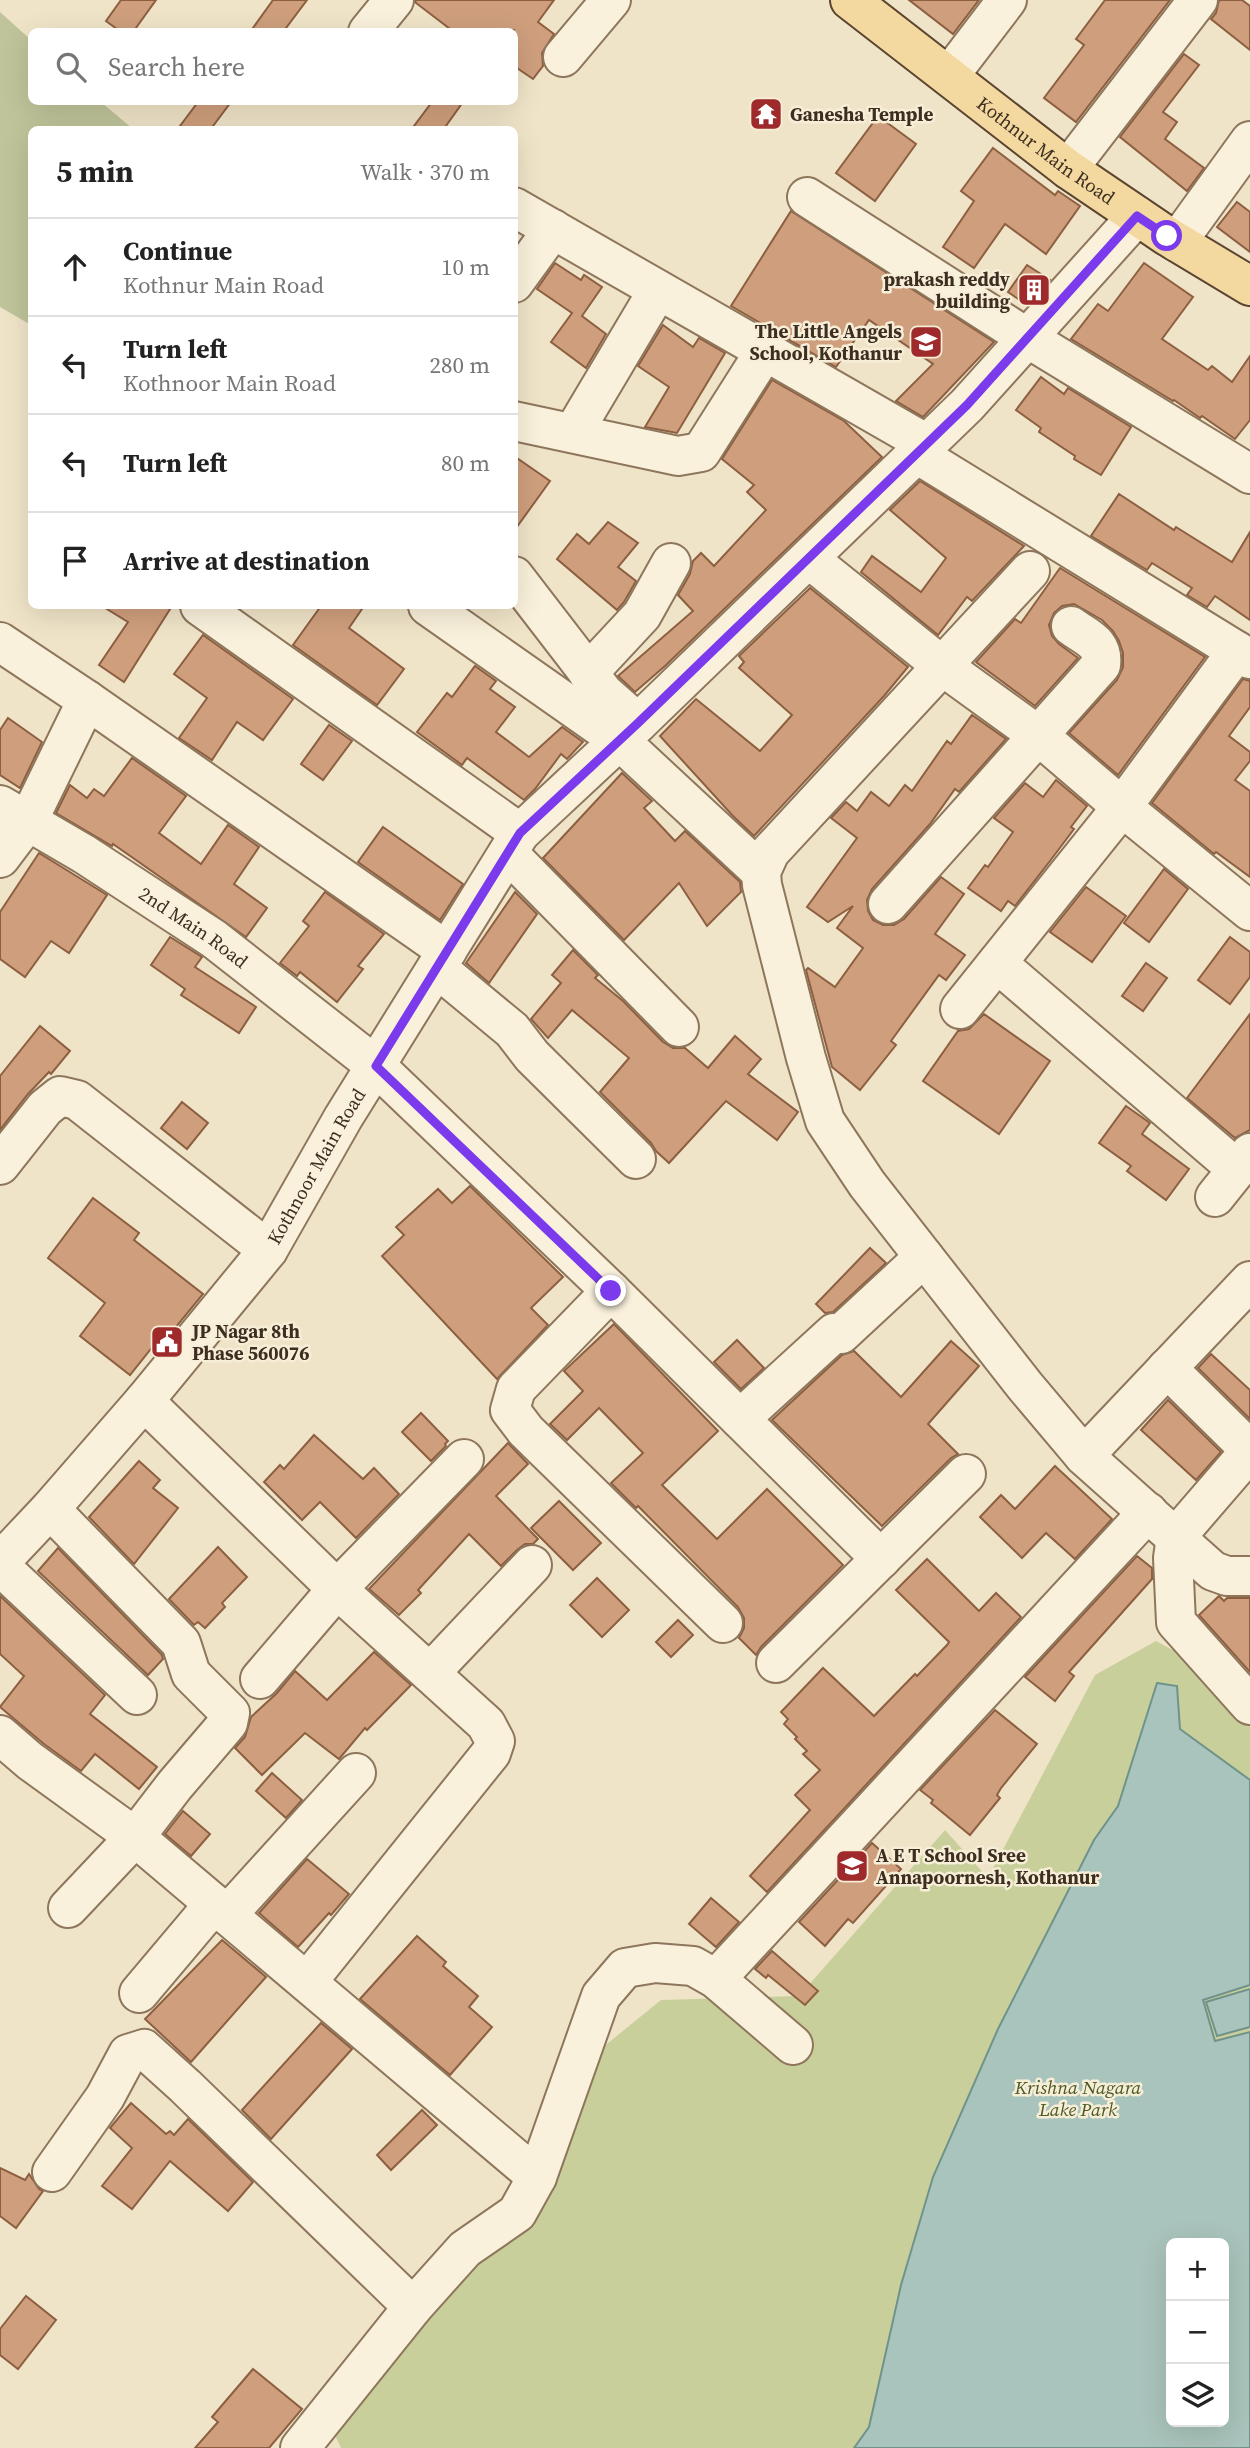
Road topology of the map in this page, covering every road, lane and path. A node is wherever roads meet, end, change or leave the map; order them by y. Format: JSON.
{"nodes":[{"id":1,"x":394,"y":0,"type":"edge"},
{"id":2,"x":611,"y":0,"type":"edge"},
{"id":3,"x":850,"y":0,"type":"edge"},
{"id":4,"x":1007,"y":0,"type":"edge"},
{"id":5,"x":1198,"y":0,"type":"edge"},
{"id":6,"x":371,"y":28,"type":"edge"},
{"id":7,"x":563,"y":57,"type":"dead end"},
{"id":8,"x":948,"y":76,"type":"junction"},
{"id":9,"x":1250,"y":141,"type":"edge"},
{"id":10,"x":1068,"y":169,"type":"junction"},
{"id":11,"x":807,"y":197,"type":"dead end"},
{"id":12,"x":518,"y":209,"type":"edge"},
{"id":13,"x":1137,"y":216,"type":"junction"},
{"id":14,"x":553,"y":229,"type":"junction"},
{"id":15,"x":1177,"y":242,"type":"junction"},
{"id":16,"x":518,"y":277,"type":"edge"},
{"id":17,"x":1250,"y":286,"type":"edge"},
{"id":18,"x":658,"y":290,"type":"junction"},
{"id":19,"x":1029,"y":339,"type":"junction"},
{"id":20,"x":765,"y":351,"type":"junction"},
{"id":21,"x":518,"y":422,"type":"edge"},
{"id":22,"x":573,"y":433,"type":"junction"},
{"id":23,"x":922,"y":449,"type":"junction"},
{"id":24,"x":1250,"y":474,"type":"edge"},
{"id":25,"x":809,"y":559,"type":"junction"},
{"id":26,"x":671,"y":563,"type":"dead end"},
{"id":27,"x":1030,"y":571,"type":"dead end"},
{"id":28,"x":518,"y":581,"type":"edge"},
{"id":29,"x":204,"y":609,"type":"edge"},
{"id":30,"x":433,"y":609,"type":"edge"},
{"id":31,"x":1071,"y":626,"type":"dead end"},
{"id":32,"x":0,"y":642,"type":"edge"},
{"id":33,"x":1243,"y":655,"type":"edge"},
{"id":34,"x":941,"y":664,"type":"junction"},
{"id":35,"x":589,"y":673,"type":"junction"},
{"id":36,"x":87,"y":701,"type":"junction"},
{"id":37,"x":629,"y":731,"type":"junction"},
{"id":38,"x":1039,"y":736,"type":"junction"},
{"id":39,"x":1122,"y":807,"type":"junction"},
{"id":40,"x":14,"y":813,"type":"edge"},
{"id":41,"x":514,"y":843,"type":"junction"},
{"id":42,"x":0,"y":858,"type":"edge"},
{"id":43,"x":761,"y":872,"type":"junction"},
{"id":44,"x":888,"y":904,"type":"dead end"},
{"id":45,"x":1250,"y":911,"type":"edge"},
{"id":46,"x":442,"y":960,"type":"junction"},
{"id":47,"x":997,"y":963,"type":"junction"},
{"id":48,"x":960,"y":1009,"type":"dead end"},
{"id":49,"x":679,"y":1027,"type":"dead end"},
{"id":50,"x":376,"y":1066,"type":"junction"},
{"id":51,"x":636,"y":1159,"type":"dead end"},
{"id":52,"x":0,"y":1165,"type":"edge"},
{"id":53,"x":1234,"y":1173,"type":"edge"},
{"id":54,"x":268,"y":1250,"type":"junction"},
{"id":55,"x":924,"y":1257,"type":"junction"},
{"id":56,"x":1250,"y":1282,"type":"edge"},
{"id":57,"x":611,"y":1291,"type":"junction"},
{"id":58,"x":1167,"y":1368,"type":"junction"},
{"id":59,"x":144,"y":1401,"type":"junction"},
{"id":60,"x":740,"y":1419,"type":"junction"},
{"id":61,"x":1250,"y":1451,"type":"edge"},
{"id":62,"x":1084,"y":1455,"type":"junction"},
{"id":63,"x":464,"y":1459,"type":"dead end"},
{"id":64,"x":966,"y":1474,"type":"dead end"},
{"id":65,"x":50,"y":1509,"type":"junction"},
{"id":66,"x":1148,"y":1512,"type":"junction"},
{"id":67,"x":1175,"y":1547,"type":"junction"},
{"id":68,"x":881,"y":1559,"type":"junction"},
{"id":69,"x":0,"y":1564,"type":"edge"},
{"id":70,"x":532,"y":1564,"type":"dead end"},
{"id":71,"x":1250,"y":1576,"type":"edge"},
{"id":72,"x":337,"y":1589,"type":"junction"},
{"id":73,"x":723,"y":1623,"type":"dead end"},
{"id":74,"x":776,"y":1663,"type":"dead end"},
{"id":75,"x":430,"y":1673,"type":"junction"},
{"id":76,"x":260,"y":1679,"type":"dead end"},
{"id":77,"x":136,"y":1695,"type":"dead end"},
{"id":78,"x":1250,"y":1705,"type":"edge"},
{"id":79,"x":0,"y":1735,"type":"edge"},
{"id":80,"x":356,"y":1773,"type":"dead end"},
{"id":81,"x":135,"y":1837,"type":"junction"},
{"id":82,"x":68,"y":1908,"type":"dead end"},
{"id":83,"x":221,"y":1909,"type":"junction"},
{"id":84,"x":716,"y":1979,"type":"junction"},
{"id":85,"x":307,"y":1982,"type":"junction"},
{"id":86,"x":139,"y":1993,"type":"dead end"},
{"id":87,"x":793,"y":2045,"type":"dead end"},
{"id":88,"x":52,"y":2172,"type":"dead end"},
{"id":89,"x":537,"y":2177,"type":"junction"},
{"id":90,"x":413,"y":2307,"type":"junction"},
{"id":91,"x":300,"y":2448,"type":"edge"}],
"edges":[{"from":1,"to":6,"type":"street"},
{"from":2,"to":7,"type":"street"},
{"from":3,"to":8,"type":"main road","name":"Kothnur Main Road"},
{"from":4,"to":8,"type":"street"},
{"from":5,"to":10,"type":"street"},
{"from":8,"to":10,"type":"main road","name":"Kothnur Main Road"},
{"from":9,"to":15,"type":"street"},
{"from":10,"to":13,"type":"main road","name":"Kothnur Main Road"},
{"from":11,"to":19,"type":"street"},
{"from":12,"to":14,"type":"street"},
{"from":13,"to":15,"type":"main road","name":"Kothnur Main Road"},
{"from":13,"to":19,"type":"street","name":"Kothnoor Main Road"},
{"from":14,"to":16,"type":"street"},
{"from":14,"to":18,"type":"street"},
{"from":15,"to":17,"type":"main road","name":"Kothnur Main Road"},
{"from":18,"to":20,"type":"street"},
{"from":18,"to":22,"type":"street"},
{"from":19,"to":23,"type":"street","name":"Kothnoor Main Road"},
{"from":19,"to":24,"type":"street"},
{"from":20,"to":22,"type":"street"},
{"from":20,"to":23,"type":"street"},
{"from":21,"to":22,"type":"street"},
{"from":23,"to":25,"type":"street","name":"Kothnoor Main Road"},
{"from":23,"to":33,"type":"street"},
{"from":25,"to":34,"type":"street"},
{"from":25,"to":37,"type":"street","name":"Kothnoor Main Road"},
{"from":26,"to":35,"type":"street"},
{"from":27,"to":34,"type":"street"},
{"from":28,"to":35,"type":"street"},
{"from":29,"to":41,"type":"street"},
{"from":30,"to":37,"type":"street"},
{"from":31,"to":38,"type":"street"},
{"from":32,"to":36,"type":"street"},
{"from":33,"to":39,"type":"street"},
{"from":34,"to":38,"type":"street"},
{"from":34,"to":43,"type":"street"},
{"from":35,"to":37,"type":"street"},
{"from":36,"to":40,"type":"street"},
{"from":36,"to":46,"type":"street"},
{"from":37,"to":41,"type":"street","name":"Kothnoor Main Road"},
{"from":37,"to":43,"type":"street"},
{"from":38,"to":39,"type":"street"},
{"from":38,"to":44,"type":"street"},
{"from":39,"to":45,"type":"street"},
{"from":39,"to":47,"type":"street"},
{"from":40,"to":42,"type":"street"},
{"from":40,"to":50,"type":"street","name":"2nd Main Road"},
{"from":41,"to":46,"type":"street","name":"Kothnoor Main Road"},
{"from":41,"to":49,"type":"street"},
{"from":43,"to":55,"type":"street"},
{"from":46,"to":50,"type":"street","name":"Kothnoor Main Road"},
{"from":46,"to":51,"type":"street"},
{"from":47,"to":48,"type":"street"},
{"from":47,"to":53,"type":"street"},
{"from":50,"to":54,"type":"street","name":"Kothnoor Main Road"},
{"from":50,"to":57,"type":"street","name":"2nd Main Road"},
{"from":52,"to":54,"type":"street"},
{"from":54,"to":59,"type":"street","name":"Kothnoor Main Road"},
{"from":55,"to":60,"type":"street"},
{"from":55,"to":62,"type":"street"},
{"from":56,"to":58,"type":"street"},
{"from":57,"to":60,"type":"street","name":"2nd Main Road"},
{"from":57,"to":73,"type":"street"},
{"from":58,"to":61,"type":"street"},
{"from":58,"to":62,"type":"street"},
{"from":59,"to":65,"type":"street","name":"Kothnoor Main Road"},
{"from":59,"to":72,"type":"street"},
{"from":60,"to":68,"type":"street","name":"2nd Main Road"},
{"from":61,"to":67,"type":"street"},
{"from":62,"to":66,"type":"street"},
{"from":63,"to":72,"type":"street"},
{"from":64,"to":68,"type":"street"},
{"from":65,"to":69,"type":"street","name":"Kothnoor Main Road"},
{"from":65,"to":81,"type":"street"},
{"from":66,"to":67,"type":"street"},
{"from":66,"to":84,"type":"street"},
{"from":67,"to":71,"type":"street"},
{"from":67,"to":78,"type":"street"},
{"from":68,"to":74,"type":"street"},
{"from":69,"to":77,"type":"street"},
{"from":70,"to":75,"type":"street"},
{"from":72,"to":75,"type":"street"},
{"from":72,"to":76,"type":"street"},
{"from":75,"to":85,"type":"street"},
{"from":79,"to":81,"type":"street"},
{"from":80,"to":83,"type":"street"},
{"from":81,"to":82,"type":"street"},
{"from":81,"to":83,"type":"street"},
{"from":83,"to":85,"type":"street"},
{"from":83,"to":86,"type":"street"},
{"from":84,"to":87,"type":"street"},
{"from":84,"to":89,"type":"street"},
{"from":85,"to":89,"type":"street"},
{"from":88,"to":90,"type":"street"},
{"from":89,"to":90,"type":"street"},
{"from":90,"to":91,"type":"street"}]}
